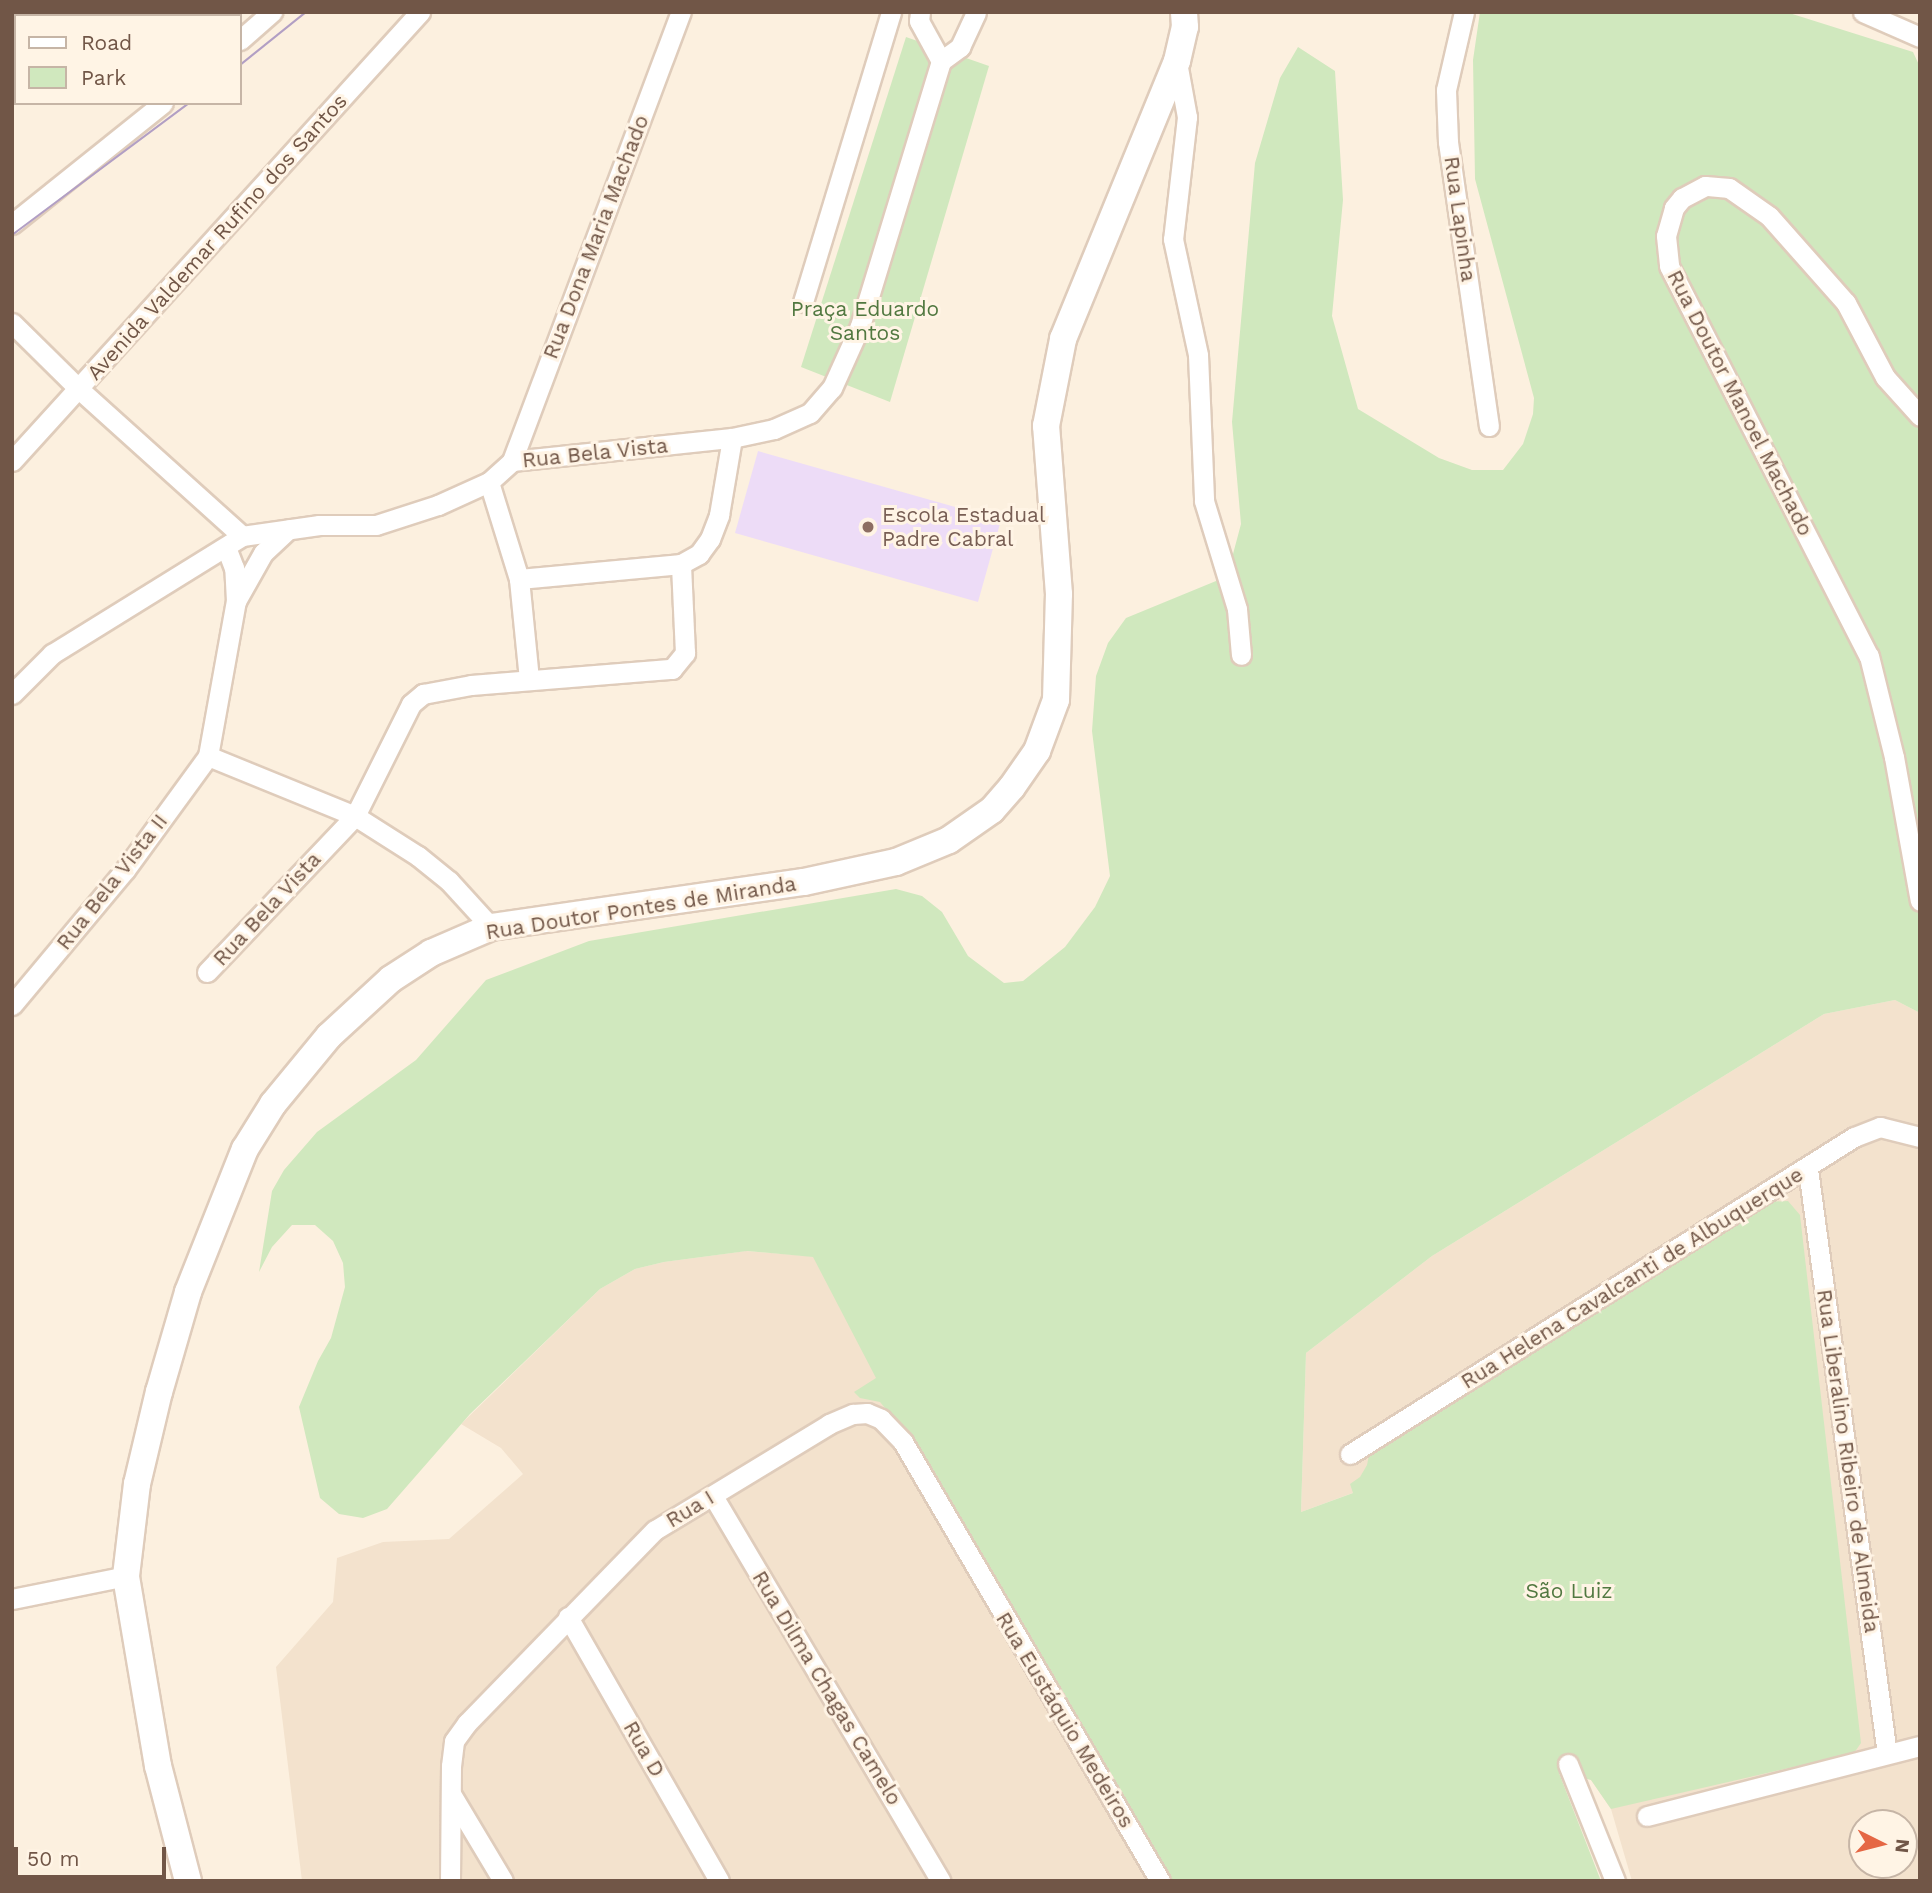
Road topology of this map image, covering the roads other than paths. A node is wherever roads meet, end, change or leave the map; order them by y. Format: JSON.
{"nodes":[{"id":1,"x":272,"y":12,"type":"edge"},
{"id":2,"x":420,"y":12,"type":"edge"},
{"id":3,"x":681,"y":12,"type":"edge"},
{"id":4,"x":891,"y":12,"type":"edge"},
{"id":5,"x":920,"y":12,"type":"edge"},
{"id":6,"x":975,"y":12,"type":"edge"},
{"id":7,"x":1184,"y":12,"type":"edge"},
{"id":8,"x":1464,"y":12,"type":"edge"},
{"id":9,"x":1863,"y":12,"type":"edge"},
{"id":10,"x":1920,"y":37,"type":"edge"},
{"id":11,"x":242,"y":38,"type":"edge"},
{"id":12,"x":941,"y":61,"type":"junction"},
{"id":13,"x":1177,"y":61,"type":"junction"},
{"id":14,"x":161,"y":105,"type":"edge"},
{"id":15,"x":12,"y":224,"type":"edge"},
{"id":16,"x":803,"y":302,"type":"dead end"},
{"id":17,"x":12,"y":323,"type":"edge"},
{"id":18,"x":80,"y":390,"type":"junction"},
{"id":19,"x":1920,"y":416,"type":"edge"},
{"id":20,"x":1489,"y":426,"type":"dead end"},
{"id":21,"x":732,"y":438,"type":"junction"},
{"id":22,"x":12,"y":461,"type":"edge"},
{"id":23,"x":512,"y":461,"type":"junction"},
{"id":24,"x":489,"y":482,"type":"junction"},
{"id":25,"x":290,"y":529,"type":"junction"},
{"id":26,"x":234,"y":541,"type":"junction"},
{"id":27,"x":681,"y":564,"type":"junction"},
{"id":28,"x":519,"y":579,"type":"junction"},
{"id":29,"x":236,"y":601,"type":"junction"},
{"id":30,"x":1241,"y":655,"type":"dead end"},
{"id":31,"x":528,"y":679,"type":"junction"},
{"id":32,"x":12,"y":694,"type":"edge"},
{"id":33,"x":208,"y":756,"type":"junction"},
{"id":34,"x":355,"y":816,"type":"junction"},
{"id":35,"x":1920,"y":901,"type":"edge"},
{"id":36,"x":491,"y":927,"type":"junction"},
{"id":37,"x":207,"y":972,"type":"dead end"},
{"id":38,"x":12,"y":1005,"type":"edge"},
{"id":39,"x":1920,"y":1137,"type":"edge"},
{"id":40,"x":1808,"y":1169,"type":"junction"},
{"id":41,"x":1350,"y":1454,"type":"dead end"},
{"id":42,"x":713,"y":1496,"type":"junction"},
{"id":43,"x":970,"y":1559,"type":"joint"},
{"id":44,"x":126,"y":1576,"type":"junction"},
{"id":45,"x":12,"y":1599,"type":"edge"},
{"id":46,"x":568,"y":1617,"type":"junction"},
{"id":47,"x":1920,"y":1746,"type":"edge"},
{"id":48,"x":1887,"y":1754,"type":"junction"},
{"id":49,"x":1568,"y":1764,"type":"dead end"},
{"id":50,"x":451,"y":1793,"type":"junction"},
{"id":51,"x":1647,"y":1816,"type":"dead end"},
{"id":52,"x":188,"y":1881,"type":"edge"},
{"id":53,"x":450,"y":1881,"type":"edge"},
{"id":54,"x":503,"y":1881,"type":"edge"},
{"id":55,"x":719,"y":1881,"type":"edge"},
{"id":56,"x":941,"y":1881,"type":"edge"},
{"id":57,"x":1160,"y":1881,"type":"edge"},
{"id":58,"x":1615,"y":1881,"type":"edge"}],
"edges":[{"from":1,"to":11,"type":"street"},
{"from":2,"to":18,"type":"street","name":"Avenida Valdemar Rufino dos Santos"},
{"from":3,"to":23,"type":"street","name":"Rua Dona Maria Machado"},
{"from":4,"to":16,"type":"street"},
{"from":5,"to":12,"type":"street"},
{"from":6,"to":12,"type":"street"},
{"from":7,"to":13,"type":"street","name":"Rua Doutor Pontes de Miranda"},
{"from":8,"to":20,"type":"street","name":"Rua Lapinha"},
{"from":9,"to":10,"type":"street"},
{"from":12,"to":21,"type":"street","name":"Rua Bela Vista"},
{"from":13,"to":30,"type":"street","name":"Rua Doutor Pontes de Miranda"},
{"from":13,"to":36,"type":"street","name":"Rua Doutor Pontes de Miranda"},
{"from":14,"to":15,"type":"street"},
{"from":17,"to":18,"type":"street"},
{"from":18,"to":22,"type":"street","name":"Avenida Valdemar Rufino dos Santos"},
{"from":18,"to":26,"type":"street"},
{"from":19,"to":35,"type":"street","name":"Rua Doutor Manoel Machado"},
{"from":21,"to":23,"type":"street","name":"Rua Bela Vista"},
{"from":21,"to":27,"type":"street"},
{"from":23,"to":24,"type":"street","name":"Rua Bela Vista"},
{"from":24,"to":25,"type":"street","name":"Rua Bela Vista"},
{"from":24,"to":28,"type":"street"},
{"from":25,"to":26,"type":"street","name":"Rua Bela Vista"},
{"from":25,"to":29,"type":"street"},
{"from":26,"to":29,"type":"street"},
{"from":26,"to":32,"type":"street","name":"Rua Bela Vista"},
{"from":27,"to":28,"type":"street"},
{"from":27,"to":31,"type":"street","name":"Rua Bela Vista"},
{"from":28,"to":31,"type":"street"},
{"from":29,"to":33,"type":"street"},
{"from":31,"to":34,"type":"street","name":"Rua Bela Vista"},
{"from":33,"to":34,"type":"street"},
{"from":33,"to":38,"type":"street","name":"Rua Bela Vista II"},
{"from":34,"to":36,"type":"street"},
{"from":34,"to":37,"type":"street","name":"Rua Bela Vista"},
{"from":36,"to":44,"type":"street","name":"Rua Doutor Pontes de Miranda"},
{"from":39,"to":40,"type":"street","name":"Rua Helena Cavalcanti de Albuquerque"},
{"from":40,"to":41,"type":"street","name":"Rua Helena Cavalcanti de Albuquerque"},
{"from":40,"to":48,"type":"street","name":"Rua Liberalino Ribeiro de Almeida"},
{"from":42,"to":43,"type":"street","name":"Rua I"},
{"from":42,"to":46,"type":"street","name":"Rua I"},
{"from":42,"to":56,"type":"street","name":"Rua Dilma Chagas Camelo"},
{"from":43,"to":57,"type":"street","name":"Rua Eustáquio Medeiros"},
{"from":44,"to":45,"type":"street"},
{"from":44,"to":52,"type":"street","name":"Rua Doutor Pontes de Miranda"},
{"from":46,"to":50,"type":"street","name":"Rua I"},
{"from":46,"to":55,"type":"street","name":"Rua D"},
{"from":47,"to":48,"type":"street"},
{"from":48,"to":51,"type":"street"},
{"from":49,"to":58,"type":"street"},
{"from":50,"to":53,"type":"street","name":"Rua I"},
{"from":50,"to":54,"type":"street"}]}
